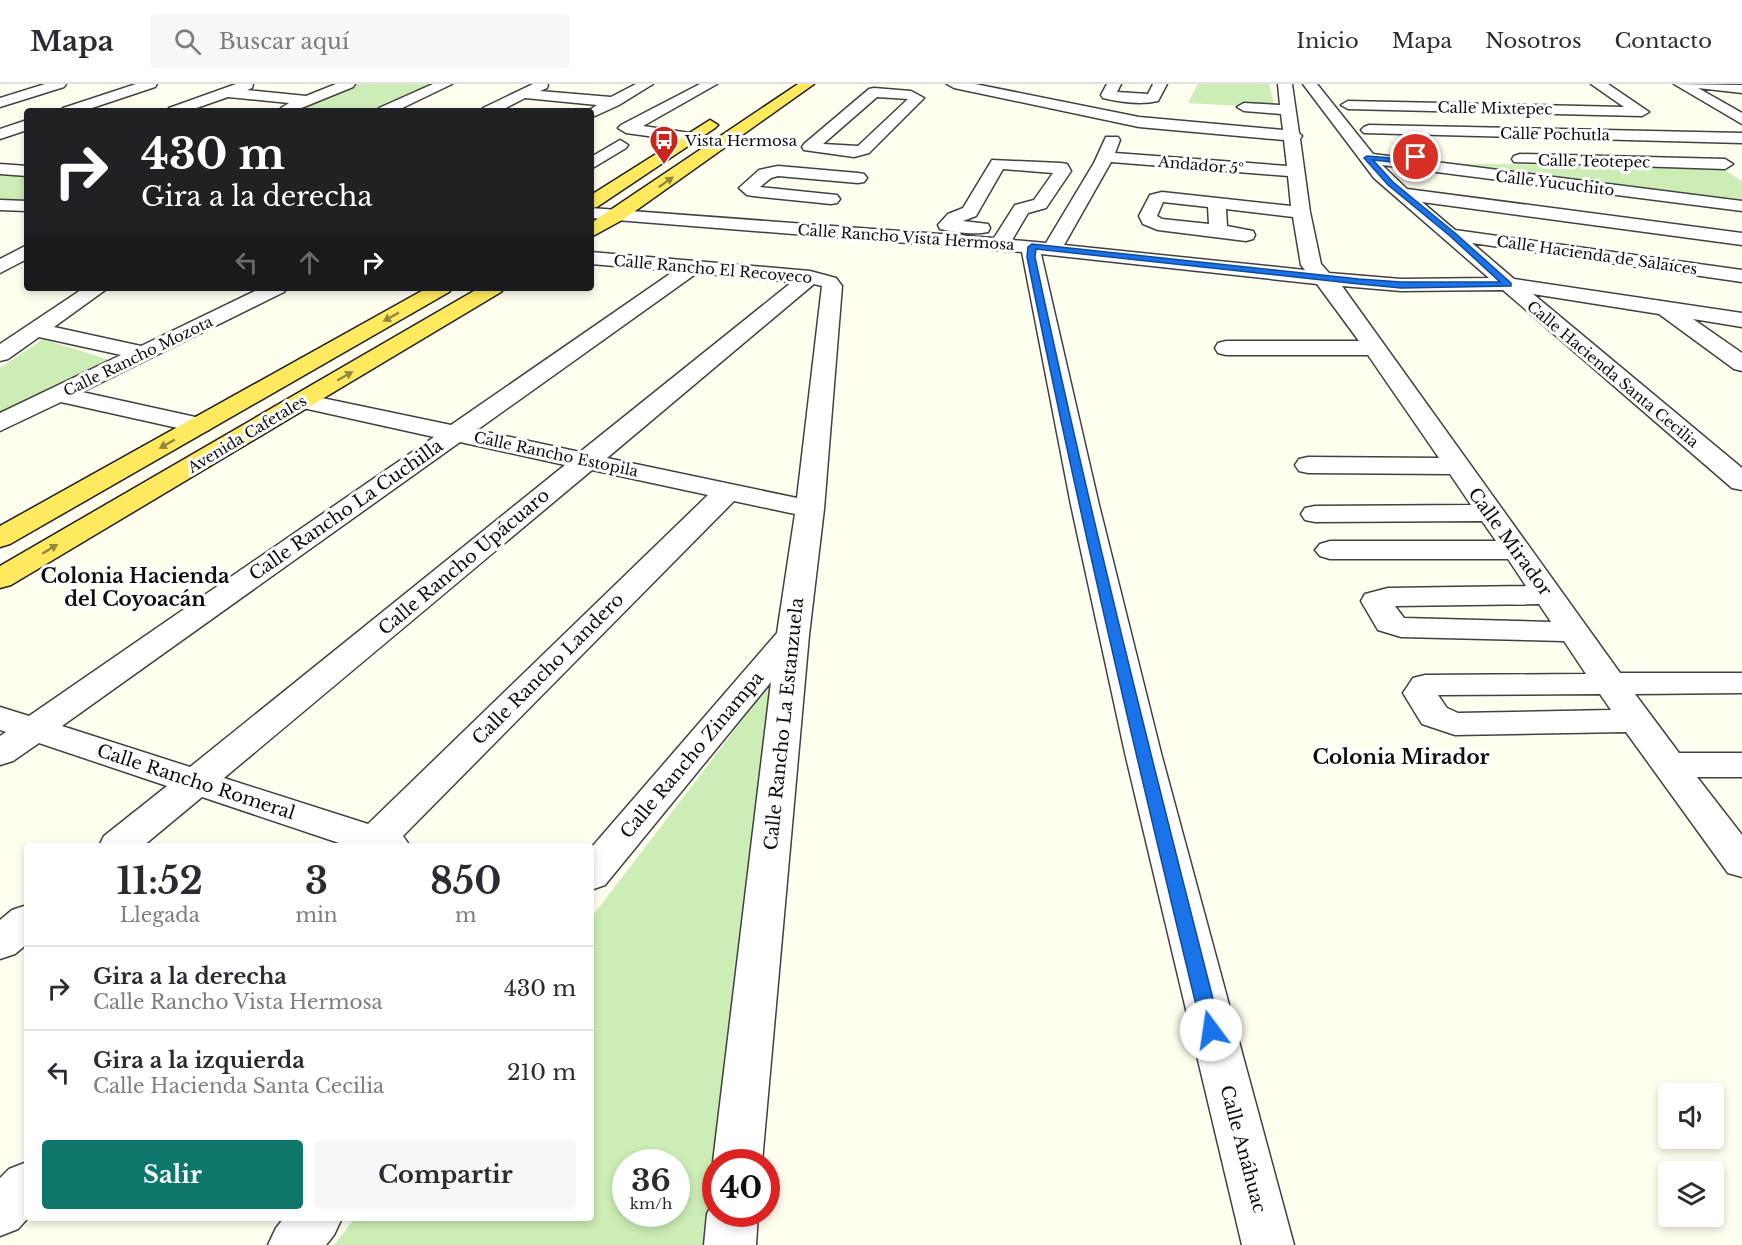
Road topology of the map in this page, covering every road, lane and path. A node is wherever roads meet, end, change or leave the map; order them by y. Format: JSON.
{"nodes":[{"id":1,"x":59,"y":84,"type":"edge"},
{"id":2,"x":140,"y":84,"type":"edge"},
{"id":3,"x":149,"y":84,"type":"edge"},
{"id":4,"x":248,"y":84,"type":"edge"},
{"id":5,"x":348,"y":84,"type":"edge"},
{"id":6,"x":445,"y":84,"type":"edge"},
{"id":7,"x":544,"y":84,"type":"edge"},
{"id":8,"x":646,"y":84,"type":"edge"},
{"id":9,"x":710,"y":84,"type":"edge"},
{"id":10,"x":807,"y":84,"type":"edge"},
{"id":11,"x":954,"y":84,"type":"edge"},
{"id":12,"x":1113,"y":84,"type":"edge"},
{"id":13,"x":1138,"y":84,"type":"edge"},
{"id":14,"x":1160,"y":84,"type":"edge"},
{"id":15,"x":1310,"y":84,"type":"edge"},
{"id":16,"x":1681,"y":84,"type":"edge"},
{"id":17,"x":1699,"y":84,"type":"edge"},
{"id":18,"x":1601,"y":86,"type":"edge"},
{"id":19,"x":1582,"y":88,"type":"dead end"},
{"id":20,"x":1742,"y":89,"type":"edge"},
{"id":21,"x":888,"y":90,"type":"edge"},
{"id":22,"x":225,"y":93,"type":"junction"},
{"id":23,"x":523,"y":94,"type":"junction"},
{"id":24,"x":1128,"y":98,"type":"junction"},
{"id":25,"x":308,"y":100,"type":"junction"},
{"id":26,"x":614,"y":102,"type":"junction"},
{"id":27,"x":0,"y":103,"type":"edge"},
{"id":28,"x":1348,"y":105,"type":"dead end"},
{"id":29,"x":1244,"y":107,"type":"dead end"},
{"id":30,"x":77,"y":108,"type":"edge"},
{"id":31,"x":182,"y":108,"type":"edge"},
{"id":32,"x":288,"y":108,"type":"edge"},
{"id":33,"x":392,"y":108,"type":"edge"},
{"id":34,"x":494,"y":108,"type":"edge"},
{"id":35,"x":1289,"y":110,"type":"edge"},
{"id":36,"x":1642,"y":112,"type":"junction"},
{"id":37,"x":594,"y":113,"type":"edge"},
{"id":38,"x":727,"y":114,"type":"dead end"},
{"id":39,"x":1110,"y":117,"type":"junction"},
{"id":40,"x":1742,"y":119,"type":"edge"},
{"id":41,"x":24,"y":126,"type":"edge"},
{"id":42,"x":1369,"y":130,"type":"dead end"},
{"id":43,"x":0,"y":134,"type":"edge"},
{"id":44,"x":691,"y":137,"type":"junction"},
{"id":45,"x":1682,"y":137,"type":"junction"},
{"id":46,"x":1742,"y":138,"type":"edge"},
{"id":47,"x":1112,"y":140,"type":"dead end"},
{"id":48,"x":594,"y":147,"type":"edge"},
{"id":49,"x":828,"y":150,"type":"junction"},
{"id":50,"x":1367,"y":158,"type":"junction"},
{"id":51,"x":1104,"y":160,"type":"junction"},
{"id":52,"x":1392,"y":160,"type":"junction"},
{"id":53,"x":0,"y":162,"type":"edge"},
{"id":54,"x":594,"y":162,"type":"edge"},
{"id":55,"x":24,"y":164,"type":"edge"},
{"id":56,"x":1725,"y":164,"type":"junction"},
{"id":57,"x":1036,"y":165,"type":"junction"},
{"id":58,"x":0,"y":169,"type":"edge"},
{"id":59,"x":24,"y":171,"type":"edge"},
{"id":60,"x":1297,"y":172,"type":"junction"},
{"id":61,"x":1742,"y":175,"type":"edge"},
{"id":62,"x":1022,"y":194,"type":"junction"},
{"id":63,"x":1404,"y":194,"type":"junction"},
{"id":64,"x":831,"y":200,"type":"junction"},
{"id":65,"x":594,"y":201,"type":"edge"},
{"id":66,"x":1217,"y":203,"type":"junction"},
{"id":67,"x":0,"y":205,"type":"edge"},
{"id":68,"x":24,"y":206,"type":"edge"},
{"id":69,"x":1742,"y":206,"type":"edge"},
{"id":70,"x":1301,"y":212,"type":"junction"},
{"id":71,"x":594,"y":213,"type":"edge"},
{"id":72,"x":618,"y":215,"type":"junction"},
{"id":73,"x":594,"y":229,"type":"edge"},
{"id":74,"x":805,"y":229,"type":"junction"},
{"id":75,"x":1214,"y":230,"type":"junction"},
{"id":76,"x":944,"y":232,"type":"junction"},
{"id":77,"x":1246,"y":235,"type":"dead end"},
{"id":78,"x":1453,"y":235,"type":"junction"},
{"id":79,"x":1742,"y":239,"type":"edge"},
{"id":80,"x":1023,"y":242,"type":"junction"},
{"id":81,"x":594,"y":258,"type":"edge"},
{"id":82,"x":693,"y":267,"type":"junction"},
{"id":83,"x":1742,"y":276,"type":"edge"},
{"id":84,"x":1320,"y":277,"type":"junction"},
{"id":85,"x":821,"y":281,"type":"junction"},
{"id":86,"x":1508,"y":284,"type":"junction"},
{"id":87,"x":94,"y":291,"type":"edge"},
{"id":88,"x":271,"y":291,"type":"edge"},
{"id":89,"x":437,"y":291,"type":"edge"},
{"id":90,"x":489,"y":291,"type":"edge"},
{"id":91,"x":1664,"y":308,"type":"junction"},
{"id":92,"x":1742,"y":320,"type":"edge"},
{"id":93,"x":36,"y":330,"type":"junction"},
{"id":94,"x":1226,"y":348,"type":"dead end"},
{"id":95,"x":144,"y":353,"type":"junction"},
{"id":96,"x":0,"y":354,"type":"edge"},
{"id":97,"x":1382,"y":358,"type":"junction"},
{"id":98,"x":1742,"y":364,"type":"edge"},
{"id":99,"x":1244,"y":366,"type":"dead end"},
{"id":100,"x":60,"y":395,"type":"junction"},
{"id":101,"x":303,"y":401,"type":"junction"},
{"id":102,"x":0,"y":423,"type":"edge"},
{"id":103,"x":200,"y":425,"type":"junction"},
{"id":104,"x":455,"y":433,"type":"junction"},
{"id":105,"x":587,"y":460,"type":"junction"},
{"id":106,"x":1308,"y":465,"type":"dead end"},
{"id":107,"x":1456,"y":466,"type":"junction"},
{"id":108,"x":1742,"y":482,"type":"edge"},
{"id":109,"x":728,"y":491,"type":"junction"},
{"id":110,"x":810,"y":508,"type":"junction"},
{"id":111,"x":1489,"y":513,"type":"junction"},
{"id":112,"x":1315,"y":514,"type":"dead end"},
{"id":113,"x":1,"y":536,"type":"edge"},
{"id":114,"x":1330,"y":550,"type":"dead end"},
{"id":115,"x":1516,"y":550,"type":"junction"},
{"id":116,"x":0,"y":579,"type":"edge"},
{"id":117,"x":1548,"y":595,"type":"junction"},
{"id":118,"x":1573,"y":632,"type":"junction"},
{"id":119,"x":792,"y":635,"type":"junction"},
{"id":120,"x":1609,"y":683,"type":"junction"},
{"id":121,"x":1742,"y":683,"type":"edge"},
{"id":122,"x":1636,"y":722,"type":"junction"},
{"id":123,"x":17,"y":724,"type":"edge"},
{"id":124,"x":0,"y":753,"type":"edge"},
{"id":125,"x":1670,"y":765,"type":"junction"},
{"id":126,"x":1742,"y":765,"type":"edge"},
{"id":127,"x":197,"y":781,"type":"junction"},
{"id":128,"x":122,"y":843,"type":"edge"},
{"id":129,"x":375,"y":843,"type":"edge"},
{"id":130,"x":379,"y":843,"type":"edge"},
{"id":131,"x":1736,"y":847,"type":"edge"},
{"id":132,"x":594,"y":871,"type":"edge"},
{"id":133,"x":24,"y":923,"type":"edge"},
{"id":134,"x":0,"y":943,"type":"edge"},
{"id":135,"x":739,"y":1149,"type":"edge"},
{"id":136,"x":24,"y":1188,"type":"edge"},
{"id":137,"x":0,"y":1212,"type":"edge"},
{"id":138,"x":314,"y":1221,"type":"edge"},
{"id":139,"x":732,"y":1227,"type":"edge"},
{"id":140,"x":294,"y":1245,"type":"edge"},
{"id":141,"x":730,"y":1245,"type":"edge"},
{"id":142,"x":1268,"y":1245,"type":"edge"}],
"edges":[{"from":1,"to":27,"type":"street"},
{"from":2,"to":3,"type":"street"},
{"from":3,"to":30,"type":"street"},
{"from":4,"to":22,"type":"street"},
{"from":5,"to":25,"type":"street"},
{"from":6,"to":33,"type":"street"},
{"from":7,"to":23,"type":"street"},
{"from":8,"to":26,"type":"street"},
{"from":9,"to":44,"type":"street"},
{"from":72,"to":10,"type":"main road","one_way":true},
{"from":11,"to":39,"type":"street"},
{"from":12,"to":24,"type":"street"},
{"from":13,"to":24,"type":"street"},
{"from":14,"to":24,"type":"street"},
{"from":15,"to":50,"type":"street","name":"Calle Hacienda Santa Cecilia"},
{"from":16,"to":40,"type":"street"},
{"from":17,"to":20,"type":"street"},
{"from":18,"to":19,"type":"street"},
{"from":18,"to":36,"type":"street"},
{"from":21,"to":49,"type":"street"},
{"from":21,"to":49,"type":"street"},
{"from":21,"to":49,"type":"street"},
{"from":22,"to":25,"type":"street"},
{"from":22,"to":31,"type":"street"},
{"from":23,"to":26,"type":"street"},
{"from":23,"to":34,"type":"street"},
{"from":24,"to":39,"type":"street"},
{"from":25,"to":32,"type":"street"},
{"from":26,"to":37,"type":"street"},
{"from":28,"to":36,"type":"street","name":"Calle Mixtepec"},
{"from":29,"to":35,"type":"street"},
{"from":35,"to":39,"type":"street"},
{"from":35,"to":60,"type":"street","name":"Calle Mirador"},
{"from":36,"to":45,"type":"street"},
{"from":38,"to":44,"type":"main road"},
{"from":41,"to":43,"type":"street"},
{"from":42,"to":45,"type":"street","name":"Calle Pochutla"},
{"from":44,"to":65,"type":"main road"},
{"from":45,"to":46,"type":"street","name":"Calle Pochutla"},
{"from":45,"to":56,"type":"street"},
{"from":47,"to":51,"type":"street"},
{"from":48,"to":54,"type":"street"},
{"from":50,"to":52,"type":"street","name":"Calle Yucuchito"},
{"from":50,"to":63,"type":"street","name":"Calle Hacienda Santa Cecilia"},
{"from":51,"to":60,"type":"street","name":"Andador 5º"},
{"from":51,"to":80,"type":"street"},
{"from":52,"to":56,"type":"street","name":"Calle Teotepec"},
{"from":52,"to":69,"type":"street","name":"Calle Yucuchito"},
{"from":53,"to":55,"type":"street"},
{"from":56,"to":61,"type":"street"},
{"from":57,"to":62,"type":"street"},
{"from":57,"to":62,"type":"street"},
{"from":57,"to":76,"type":"street"},
{"from":58,"to":59,"type":"street"},
{"from":60,"to":70,"type":"street","name":"Calle Mirador"},
{"from":62,"to":80,"type":"street"},
{"from":63,"to":78,"type":"street","name":"Calle Hacienda Santa Cecilia"},
{"from":63,"to":79,"type":"street"},
{"from":64,"to":64,"type":"street"},
{"from":64,"to":74,"type":"street"},
{"from":66,"to":70,"type":"street"},
{"from":66,"to":75,"type":"street"},
{"from":66,"to":75,"type":"street"},
{"from":67,"to":68,"type":"street"},
{"from":70,"to":84,"type":"street","name":"Calle Mirador"},
{"from":71,"to":72,"type":"street","name":"Calle Rancho Vista Hermosa"},
{"from":72,"to":73,"type":"main road"},
{"from":72,"to":74,"type":"street","name":"Calle Rancho Vista Hermosa"},
{"from":74,"to":76,"type":"street","name":"Calle Rancho Vista Hermosa"},
{"from":75,"to":77,"type":"street"},
{"from":76,"to":80,"type":"street","name":"Calle Rancho Vista Hermosa"},
{"from":78,"to":83,"type":"street","name":"Calle Hacienda de Salaíces"},
{"from":78,"to":86,"type":"street","name":"Calle Hacienda Santa Cecilia"},
{"from":80,"to":84,"type":"street","name":"Calle Rancho Vista Hermosa"},
{"from":80,"to":142,"type":"street","name":"Calle Anáhuac"},
{"from":81,"to":82,"type":"street","name":"Calle Rancho El Recoveco"},
{"from":82,"to":85,"type":"street","name":"Calle Rancho El Recoveco"},
{"from":82,"to":104,"type":"street","name":"Calle Rancho La Cuchilla"},
{"from":84,"to":86,"type":"street","name":"Calle Rancho Vista Hermosa"},
{"from":84,"to":97,"type":"street","name":"Calle Mirador"},
{"from":85,"to":105,"type":"street","name":"Calle Rancho Upácuaro"},
{"from":85,"to":110,"type":"street","name":"Calle Rancho La Estanzuela"},
{"from":86,"to":91,"type":"street","name":"Calle Rancho Vista Hermosa"},
{"from":86,"to":108,"type":"street","name":"Calle Hacienda Santa Cecilia"},
{"from":87,"to":93,"type":"street"},
{"from":88,"to":95,"type":"street","name":"Calle Rancho Mozota"},
{"from":89,"to":103,"type":"main road","name":"Avenida Cafetales","one_way":true},
{"from":101,"to":90,"type":"main road","name":"Avenida Cafetales","one_way":true},
{"from":91,"to":92,"type":"street","name":"Calle Rancho Vista Hermosa"},
{"from":91,"to":98,"type":"street"},
{"from":93,"to":95,"type":"street"},
{"from":93,"to":96,"type":"street"},
{"from":94,"to":97,"type":"street"},
{"from":95,"to":100,"type":"street","name":"Calle Rancho Mozota"},
{"from":97,"to":99,"type":"street"},
{"from":97,"to":107,"type":"street","name":"Calle Mirador"},
{"from":100,"to":102,"type":"street","name":"Calle Rancho Mozota"},
{"from":100,"to":103,"type":"street"},
{"from":101,"to":104,"type":"street","name":"Calle Rancho Estopila"},
{"from":116,"to":101,"type":"main road","name":"Avenida Cafetales","one_way":true},
{"from":103,"to":113,"type":"main road","name":"Avenida Cafetales","one_way":true},
{"from":104,"to":105,"type":"street","name":"Calle Rancho Estopila"},
{"from":104,"to":123,"type":"street","name":"Calle Rancho La Cuchilla"},
{"from":105,"to":109,"type":"street","name":"Calle Rancho Estopila"},
{"from":105,"to":127,"type":"street","name":"Calle Rancho Upácuaro"},
{"from":106,"to":107,"type":"street"},
{"from":107,"to":111,"type":"street","name":"Calle Mirador"},
{"from":109,"to":110,"type":"street","name":"Calle Rancho Estopila"},
{"from":109,"to":130,"type":"street","name":"Calle Rancho Landero"},
{"from":110,"to":119,"type":"street","name":"Calle Rancho La Estanzuela"},
{"from":111,"to":112,"type":"street"},
{"from":111,"to":115,"type":"street","name":"Calle Mirador"},
{"from":114,"to":115,"type":"street"},
{"from":115,"to":117,"type":"street","name":"Calle Mirador"},
{"from":117,"to":118,"type":"street","name":"Calle Mirador"},
{"from":117,"to":118,"type":"street"},
{"from":118,"to":120,"type":"street","name":"Calle Mirador"},
{"from":119,"to":132,"type":"street","name":"Calle Rancho Zinampa"},
{"from":119,"to":135,"type":"street","name":"Calle Rancho La Estanzuela"},
{"from":120,"to":121,"type":"street"},
{"from":120,"to":122,"type":"street","name":"Calle Mirador"},
{"from":120,"to":122,"type":"street"},
{"from":122,"to":125,"type":"street","name":"Calle Mirador"},
{"from":123,"to":124,"type":"street","name":"Calle Rancho La Cuchilla"},
{"from":123,"to":127,"type":"street","name":"Calle Rancho Romeral"},
{"from":125,"to":126,"type":"street"},
{"from":125,"to":131,"type":"street","name":"Calle Mirador"},
{"from":127,"to":128,"type":"street","name":"Calle Rancho Upácuaro"},
{"from":127,"to":129,"type":"street","name":"Calle Rancho Romeral"},
{"from":133,"to":134,"type":"street"},
{"from":136,"to":137,"type":"street"},
{"from":138,"to":140,"type":"street"},
{"from":139,"to":141,"type":"street"}]}
